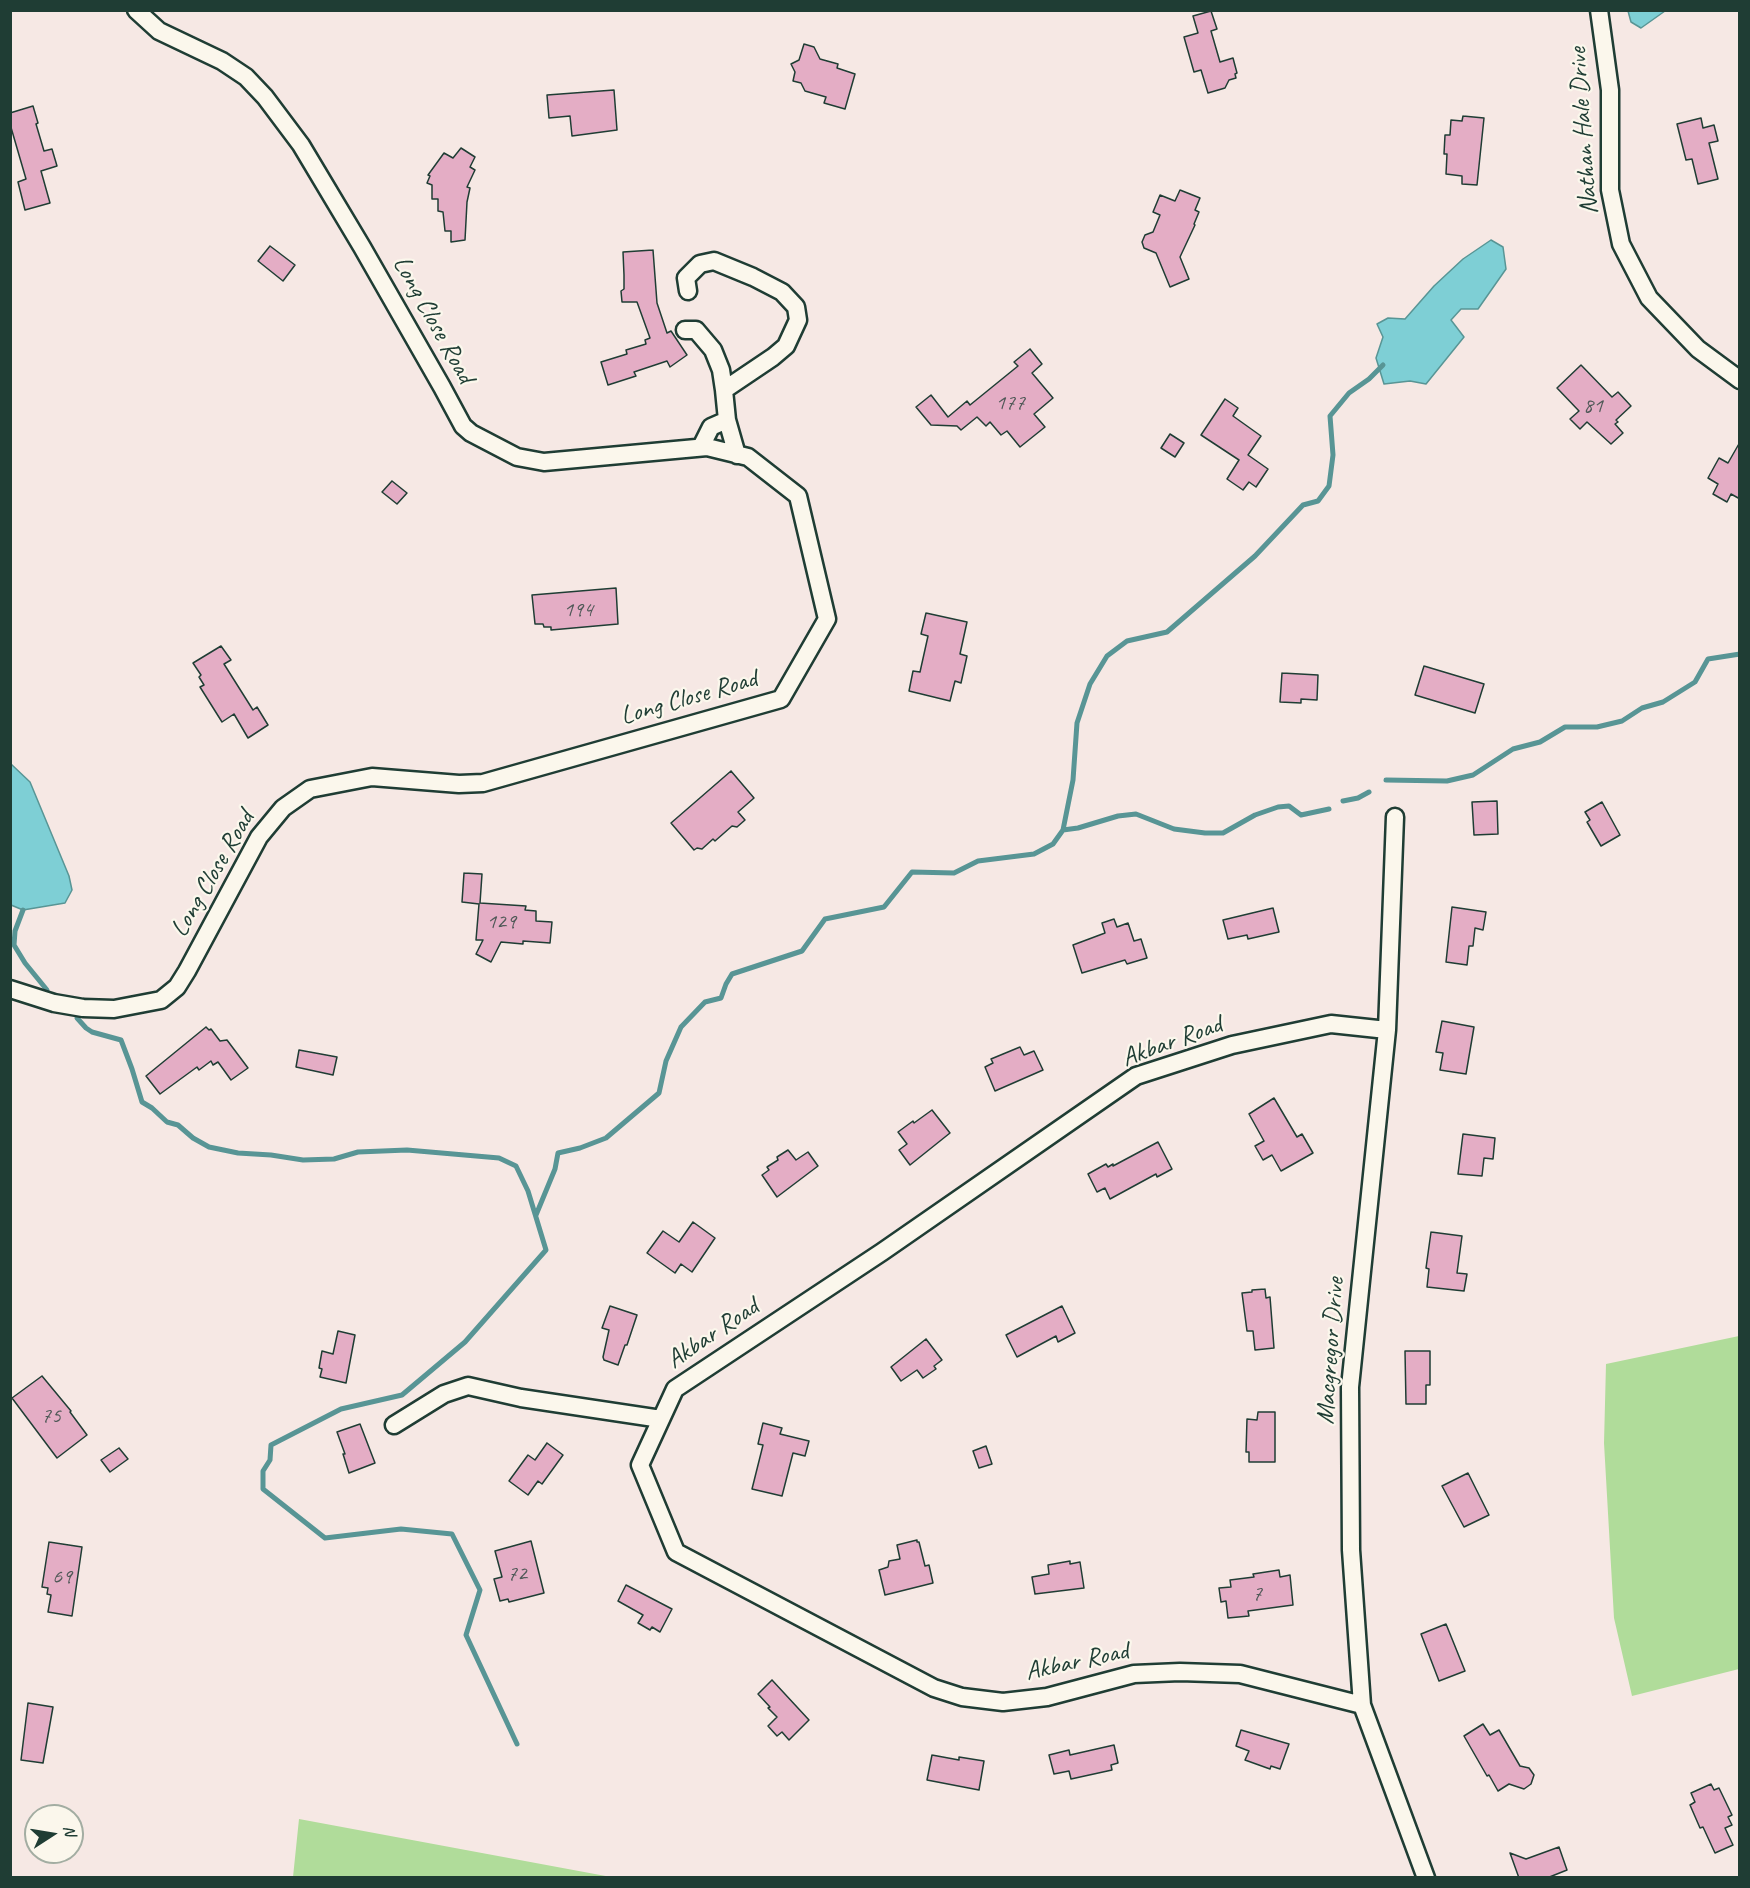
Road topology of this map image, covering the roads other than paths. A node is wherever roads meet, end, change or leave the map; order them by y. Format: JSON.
{"nodes":[{"id":1,"x":136,"y":10,"type":"edge"},
{"id":2,"x":1599,"y":10,"type":"edge"},
{"id":3,"x":688,"y":291,"type":"dead end"},
{"id":4,"x":685,"y":330,"type":"dead end"},
{"id":5,"x":1740,"y":380,"type":"edge"},
{"id":6,"x":724,"y":390,"type":"junction"},
{"id":7,"x":727,"y":420,"type":"junction"},
{"id":8,"x":701,"y":447,"type":"junction"},
{"id":9,"x":737,"y":455,"type":"junction"},
{"id":10,"x":1395,"y":817,"type":"dead end"},
{"id":11,"x":10,"y":989,"type":"edge"},
{"id":12,"x":1387,"y":1030,"type":"junction"},
{"id":13,"x":661,"y":1419,"type":"junction"},
{"id":14,"x":394,"y":1425,"type":"dead end"},
{"id":15,"x":1362,"y":1705,"type":"junction"},
{"id":16,"x":1426,"y":1878,"type":"edge"}],
"edges":[{"from":1,"to":8,"type":"street","name":"Long Close Road"},
{"from":2,"to":5,"type":"street","name":"Nathan Hale Drive"},
{"from":3,"to":6,"type":"street"},
{"from":4,"to":6,"type":"street"},
{"from":6,"to":7,"type":"street"},
{"from":7,"to":8,"type":"street"},
{"from":7,"to":9,"type":"street"},
{"from":8,"to":9,"type":"street","name":"Long Close Road"},
{"from":9,"to":11,"type":"street","name":"Long Close Road"},
{"from":10,"to":12,"type":"street","name":"Macgregor Drive"},
{"from":12,"to":13,"type":"street","name":"Akbar Road"},
{"from":12,"to":15,"type":"street","name":"Macgregor Drive"},
{"from":13,"to":14,"type":"street"},
{"from":13,"to":15,"type":"street","name":"Akbar Road"},
{"from":15,"to":16,"type":"street","name":"Macgregor Drive"}]}
